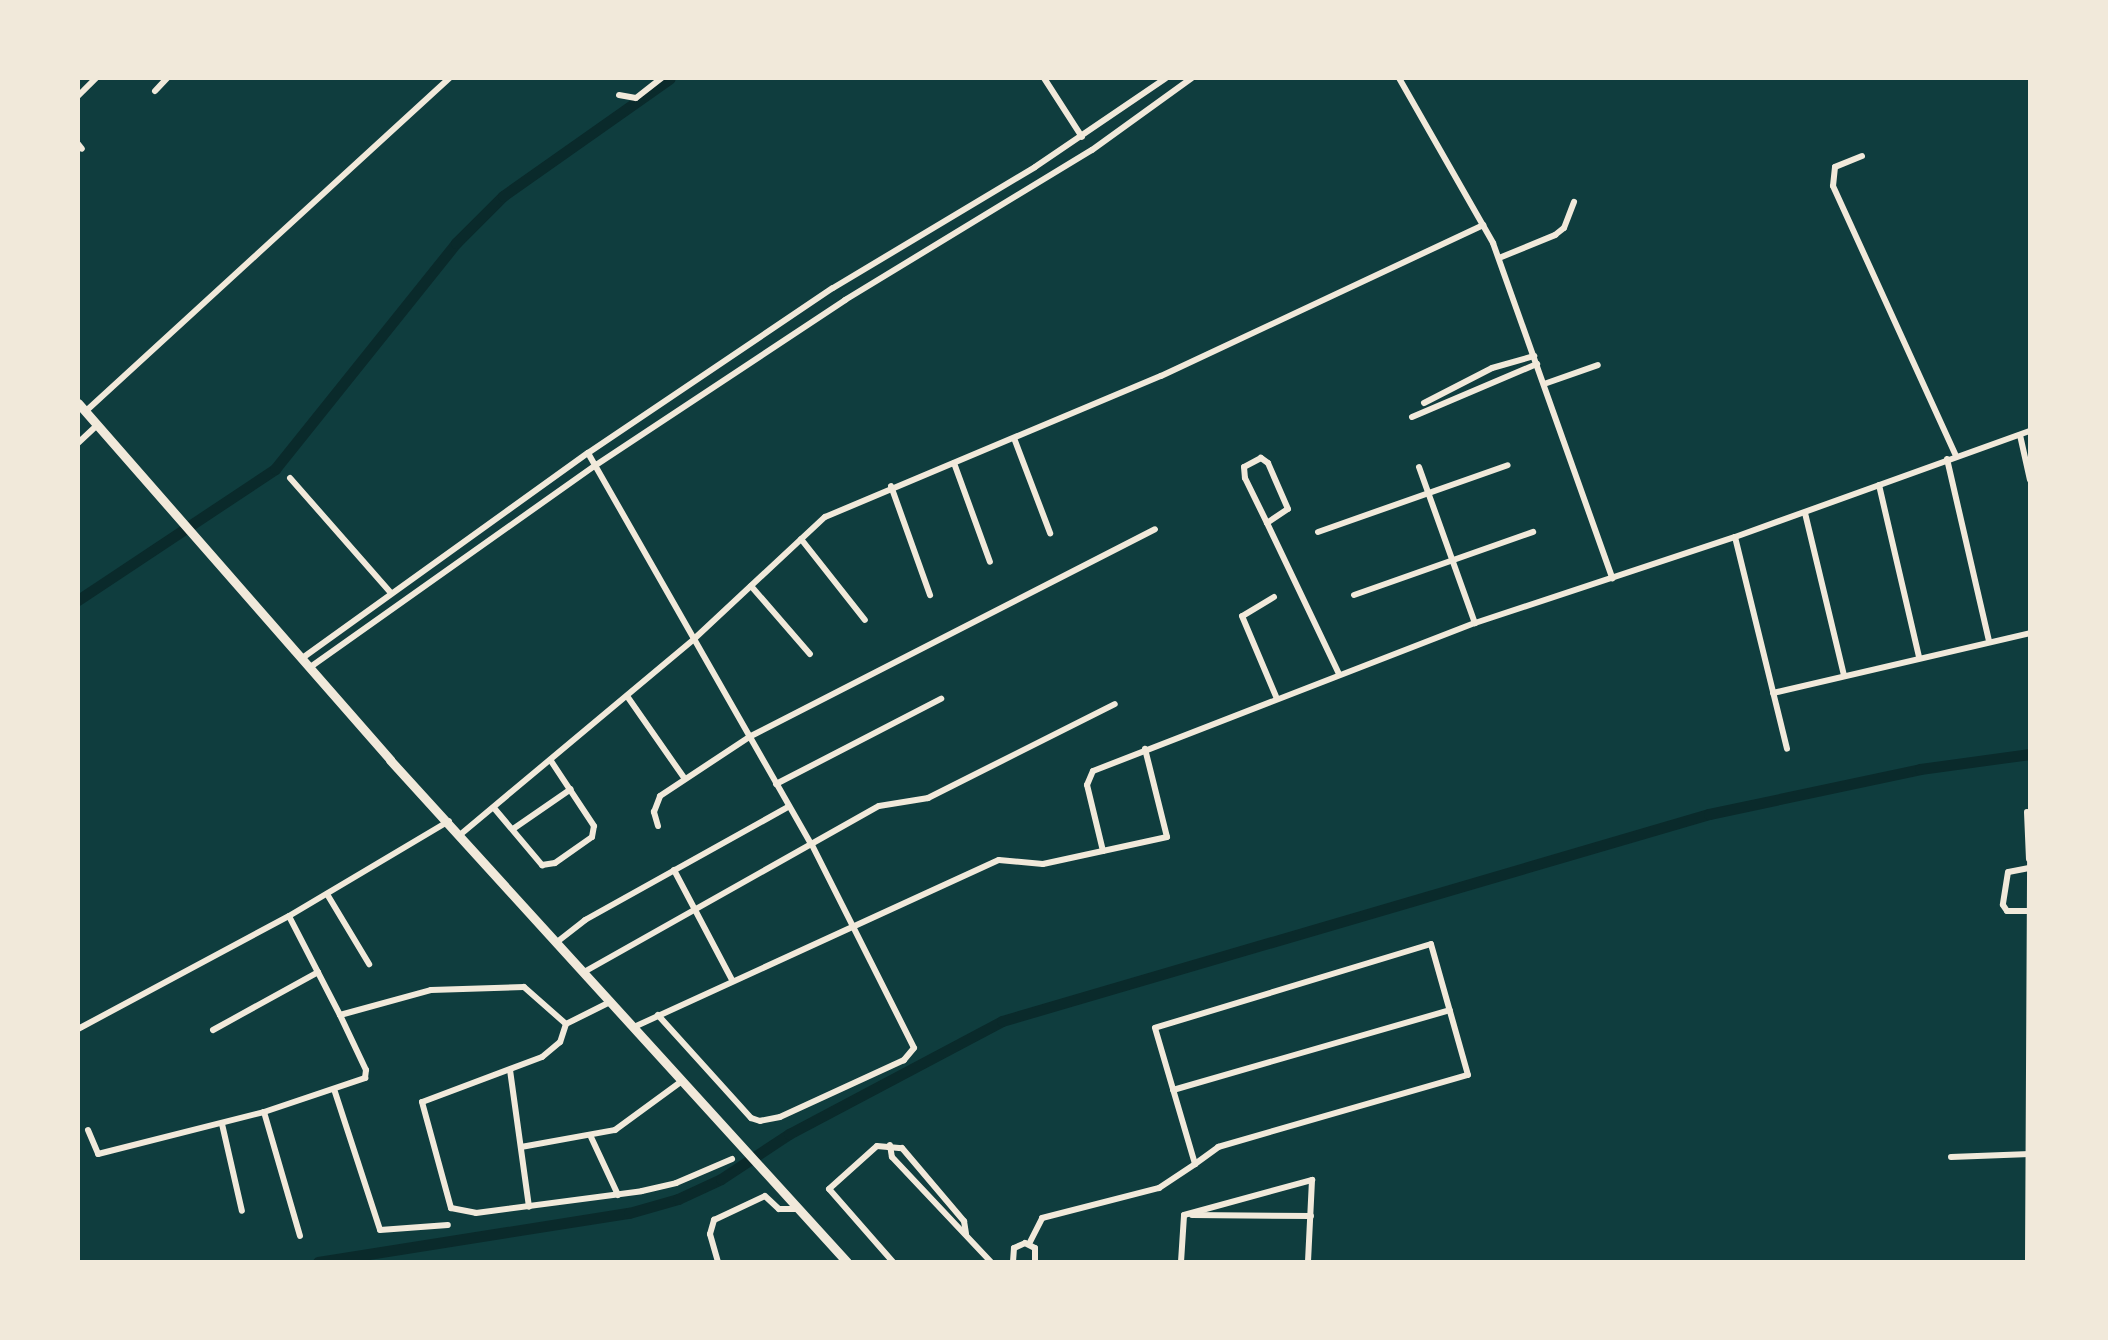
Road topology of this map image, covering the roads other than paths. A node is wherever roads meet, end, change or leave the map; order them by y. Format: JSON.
{"nodes":[{"id":1,"x":96,"y":78,"type":"edge"},
{"id":2,"x":167,"y":78,"type":"edge"},
{"id":3,"x":450,"y":78,"type":"edge"},
{"id":4,"x":662,"y":78,"type":"edge"},
{"id":5,"x":1044,"y":78,"type":"edge"},
{"id":6,"x":1166,"y":78,"type":"edge"},
{"id":7,"x":1192,"y":78,"type":"edge"},
{"id":8,"x":1399,"y":78,"type":"edge"},
{"id":9,"x":154,"y":91,"type":"dead end"},
{"id":10,"x":619,"y":95,"type":"dead end"},
{"id":11,"x":78,"y":96,"type":"edge"},
{"id":12,"x":1082,"y":137,"type":"junction"},
{"id":13,"x":1862,"y":156,"type":"dead end"},
{"id":14,"x":1574,"y":202,"type":"dead end"},
{"id":15,"x":1484,"y":224,"type":"junction"},
{"id":16,"x":1498,"y":258,"type":"junction"},
{"id":17,"x":1535,"y":360,"type":"junction"},
{"id":18,"x":1598,"y":365,"type":"dead end"},
{"id":19,"x":1544,"y":384,"type":"junction"},
{"id":20,"x":1424,"y":402,"type":"dead end"},
{"id":21,"x":82,"y":407,"type":"edge"},
{"id":22,"x":1412,"y":417,"type":"dead end"},
{"id":23,"x":97,"y":425,"type":"junction"},
{"id":24,"x":2030,"y":431,"type":"edge"},
{"id":25,"x":2020,"y":435,"type":"junction"},
{"id":26,"x":1014,"y":438,"type":"junction"},
{"id":27,"x":78,"y":443,"type":"edge"},
{"id":28,"x":588,"y":453,"type":"junction"},
{"id":29,"x":1956,"y":456,"type":"junction"},
{"id":30,"x":1946,"y":459,"type":"junction"},
{"id":31,"x":954,"y":463,"type":"junction"},
{"id":32,"x":1508,"y":464,"type":"dead end"},
{"id":33,"x":596,"y":465,"type":"junction"},
{"id":34,"x":1419,"y":467,"type":"dead end"},
{"id":35,"x":290,"y":478,"type":"dead end"},
{"id":36,"x":2030,"y":480,"type":"edge"},
{"id":37,"x":1879,"y":484,"type":"junction"},
{"id":38,"x":891,"y":486,"type":"junction"},
{"id":39,"x":1428,"y":493,"type":"junction"},
{"id":40,"x":1805,"y":513,"type":"junction"},
{"id":41,"x":1267,"y":524,"type":"junction"},
{"id":42,"x":1155,"y":530,"type":"dead end"},
{"id":43,"x":1318,"y":532,"type":"dead end"},
{"id":44,"x":1533,"y":532,"type":"dead end"},
{"id":45,"x":1050,"y":534,"type":"dead end"},
{"id":46,"x":1735,"y":537,"type":"junction"},
{"id":47,"x":801,"y":539,"type":"junction"},
{"id":48,"x":1453,"y":558,"type":"junction"},
{"id":49,"x":990,"y":562,"type":"dead end"},
{"id":50,"x":1612,"y":578,"type":"junction"},
{"id":51,"x":751,"y":586,"type":"junction"},
{"id":52,"x":391,"y":593,"type":"junction"},
{"id":53,"x":930,"y":595,"type":"dead end"},
{"id":54,"x":1354,"y":595,"type":"dead end"},
{"id":55,"x":1274,"y":598,"type":"dead end"},
{"id":56,"x":865,"y":620,"type":"dead end"},
{"id":57,"x":1475,"y":623,"type":"junction"},
{"id":58,"x":2030,"y":633,"type":"edge"},
{"id":59,"x":694,"y":640,"type":"junction"},
{"id":60,"x":1990,"y":641,"type":"junction"},
{"id":61,"x":810,"y":654,"type":"dead end"},
{"id":62,"x":1918,"y":657,"type":"junction"},
{"id":63,"x":301,"y":659,"type":"junction"},
{"id":64,"x":309,"y":668,"type":"junction"},
{"id":65,"x":1339,"y":674,"type":"junction"},
{"id":66,"x":1844,"y":675,"type":"junction"},
{"id":67,"x":1773,"y":693,"type":"junction"},
{"id":68,"x":627,"y":696,"type":"junction"},
{"id":69,"x":940,"y":699,"type":"dead end"},
{"id":70,"x":1277,"y":699,"type":"junction"},
{"id":71,"x":1115,"y":704,"type":"dead end"},
{"id":72,"x":749,"y":736,"type":"junction"},
{"id":73,"x":1787,"y":748,"type":"dead end"},
{"id":74,"x":1145,"y":749,"type":"junction"},
{"id":75,"x":551,"y":761,"type":"junction"},
{"id":76,"x":685,"y":780,"type":"junction"},
{"id":77,"x":776,"y":784,"type":"junction"},
{"id":78,"x":571,"y":789,"type":"junction"},
{"id":79,"x":788,"y":807,"type":"junction"},
{"id":80,"x":494,"y":808,"type":"junction"},
{"id":81,"x":2026,"y":812,"type":"dead end"},
{"id":82,"x":450,"y":820,"type":"junction"},
{"id":83,"x":658,"y":826,"type":"dead end"},
{"id":84,"x":513,"y":830,"type":"junction"},
{"id":85,"x":461,"y":834,"type":"junction"},
{"id":86,"x":812,"y":845,"type":"junction"},
{"id":87,"x":1102,"y":851,"type":"junction"},
{"id":88,"x":2029,"y":862,"type":"edge"},
{"id":89,"x":674,"y":870,"type":"junction"},
{"id":90,"x":328,"y":894,"type":"junction"},
{"id":91,"x":694,"y":910,"type":"junction"},
{"id":92,"x":2030,"y":911,"type":"edge"},
{"id":93,"x":288,"y":916,"type":"junction"},
{"id":94,"x":852,"y":924,"type":"junction"},
{"id":95,"x":558,"y":942,"type":"junction"},
{"id":96,"x":370,"y":964,"type":"dead end"},
{"id":97,"x":318,"y":972,"type":"junction"},
{"id":98,"x":584,"y":972,"type":"junction"},
{"id":99,"x":2030,"y":973,"type":"edge"},
{"id":100,"x":732,"y":980,"type":"junction"},
{"id":101,"x":612,"y":1002,"type":"junction"},
{"id":102,"x":1450,"y":1010,"type":"junction"},
{"id":103,"x":658,"y":1014,"type":"junction"},
{"id":104,"x":340,"y":1015,"type":"junction"},
{"id":105,"x":566,"y":1024,"type":"junction"},
{"id":106,"x":634,"y":1027,"type":"junction"},
{"id":107,"x":78,"y":1030,"type":"edge"},
{"id":108,"x":214,"y":1030,"type":"dead end"},
{"id":109,"x":2030,"y":1040,"type":"edge"},
{"id":110,"x":510,"y":1070,"type":"junction"},
{"id":111,"x":682,"y":1081,"type":"junction"},
{"id":112,"x":334,"y":1089,"type":"junction"},
{"id":113,"x":1173,"y":1090,"type":"junction"},
{"id":114,"x":2030,"y":1103,"type":"edge"},
{"id":115,"x":264,"y":1112,"type":"junction"},
{"id":116,"x":222,"y":1124,"type":"junction"},
{"id":117,"x":88,"y":1130,"type":"dead end"},
{"id":118,"x":591,"y":1137,"type":"junction"},
{"id":119,"x":890,"y":1145,"type":"junction"},
{"id":120,"x":521,"y":1147,"type":"junction"},
{"id":121,"x":2030,"y":1154,"type":"edge"},
{"id":122,"x":1951,"y":1157,"type":"dead end"},
{"id":123,"x":732,"y":1159,"type":"dead end"},
{"id":124,"x":1195,"y":1164,"type":"junction"},
{"id":125,"x":931,"y":1182,"type":"junction"},
{"id":126,"x":922,"y":1190,"type":"junction"},
{"id":127,"x":618,"y":1195,"type":"junction"},
{"id":128,"x":528,"y":1207,"type":"junction"},
{"id":129,"x":798,"y":1208,"type":"junction"},
{"id":130,"x":242,"y":1211,"type":"dead end"},
{"id":131,"x":1184,"y":1215,"type":"junction"},
{"id":132,"x":1310,"y":1216,"type":"junction"},
{"id":133,"x":448,"y":1225,"type":"dead end"},
{"id":134,"x":2030,"y":1233,"type":"edge"},
{"id":135,"x":966,"y":1234,"type":"junction"},
{"id":136,"x":300,"y":1236,"type":"dead end"},
{"id":137,"x":1028,"y":1244,"type":"junction"},
{"id":138,"x":1010,"y":1261,"type":"edge"},
{"id":139,"x":718,"y":1262,"type":"edge"},
{"id":140,"x":845,"y":1262,"type":"edge"},
{"id":141,"x":893,"y":1262,"type":"edge"},
{"id":142,"x":990,"y":1262,"type":"edge"},
{"id":143,"x":1036,"y":1262,"type":"edge"},
{"id":144,"x":1182,"y":1262,"type":"edge"},
{"id":145,"x":1308,"y":1262,"type":"edge"},
{"id":146,"x":2028,"y":1262,"type":"edge"}],
"edges":[{"from":1,"to":11,"type":"street"},
{"from":2,"to":9,"type":"street"},
{"from":3,"to":21,"type":"street"},
{"from":4,"to":10,"type":"street"},
{"from":5,"to":12,"type":"street"},
{"from":6,"to":12,"type":"street"},
{"from":7,"to":33,"type":"street"},
{"from":8,"to":15,"type":"street"},
{"from":12,"to":28,"type":"street"},
{"from":13,"to":29,"type":"street"},
{"from":14,"to":16,"type":"street"},
{"from":15,"to":16,"type":"street"},
{"from":15,"to":26,"type":"street"},
{"from":16,"to":17,"type":"street"},
{"from":17,"to":19,"type":"street"},
{"from":17,"to":20,"type":"street"},
{"from":17,"to":22,"type":"street"},
{"from":18,"to":19,"type":"street"},
{"from":19,"to":50,"type":"street"},
{"from":21,"to":23,"type":"main road"},
{"from":23,"to":27,"type":"street"},
{"from":23,"to":63,"type":"main road"},
{"from":24,"to":25,"type":"street"},
{"from":25,"to":29,"type":"street"},
{"from":25,"to":36,"type":"street"},
{"from":26,"to":31,"type":"street"},
{"from":26,"to":45,"type":"street"},
{"from":28,"to":33,"type":"street"},
{"from":28,"to":52,"type":"street"},
{"from":29,"to":30,"type":"street"},
{"from":30,"to":37,"type":"street"},
{"from":30,"to":60,"type":"street"},
{"from":31,"to":38,"type":"street"},
{"from":31,"to":49,"type":"street"},
{"from":32,"to":39,"type":"street"},
{"from":33,"to":59,"type":"street"},
{"from":33,"to":64,"type":"street"},
{"from":34,"to":39,"type":"street"},
{"from":35,"to":52,"type":"street"},
{"from":37,"to":40,"type":"street"},
{"from":37,"to":62,"type":"street"},
{"from":38,"to":47,"type":"street"},
{"from":38,"to":53,"type":"street"},
{"from":39,"to":43,"type":"street"},
{"from":39,"to":48,"type":"street"},
{"from":40,"to":46,"type":"street"},
{"from":40,"to":66,"type":"street"},
{"from":41,"to":41,"type":"street"},
{"from":41,"to":65,"type":"street"},
{"from":42,"to":72,"type":"street"},
{"from":44,"to":48,"type":"street"},
{"from":46,"to":50,"type":"street"},
{"from":46,"to":67,"type":"street"},
{"from":47,"to":51,"type":"street"},
{"from":47,"to":56,"type":"street"},
{"from":48,"to":54,"type":"street"},
{"from":48,"to":57,"type":"street"},
{"from":50,"to":57,"type":"street"},
{"from":51,"to":59,"type":"street"},
{"from":51,"to":61,"type":"street"},
{"from":52,"to":63,"type":"street"},
{"from":55,"to":70,"type":"street"},
{"from":57,"to":65,"type":"street"},
{"from":58,"to":60,"type":"street"},
{"from":59,"to":68,"type":"street"},
{"from":59,"to":72,"type":"street"},
{"from":60,"to":62,"type":"street"},
{"from":62,"to":66,"type":"street"},
{"from":63,"to":64,"type":"main road"},
{"from":64,"to":82,"type":"main road"},
{"from":65,"to":70,"type":"street"},
{"from":66,"to":67,"type":"street"},
{"from":67,"to":73,"type":"street"},
{"from":68,"to":75,"type":"street"},
{"from":68,"to":76,"type":"street"},
{"from":69,"to":77,"type":"street"},
{"from":70,"to":74,"type":"street"},
{"from":71,"to":86,"type":"street"},
{"from":72,"to":76,"type":"street"},
{"from":72,"to":77,"type":"street"},
{"from":74,"to":87,"type":"street"},
{"from":74,"to":87,"type":"street"},
{"from":75,"to":78,"type":"street"},
{"from":75,"to":80,"type":"street"},
{"from":76,"to":83,"type":"street"},
{"from":77,"to":79,"type":"street"},
{"from":78,"to":84,"type":"street"},
{"from":78,"to":84,"type":"street"},
{"from":79,"to":86,"type":"street"},
{"from":79,"to":89,"type":"street"},
{"from":80,"to":84,"type":"street"},
{"from":80,"to":85,"type":"street"},
{"from":81,"to":88,"type":"street"},
{"from":82,"to":85,"type":"main road"},
{"from":82,"to":90,"type":"street"},
{"from":85,"to":95,"type":"main road"},
{"from":86,"to":91,"type":"street"},
{"from":86,"to":94,"type":"street"},
{"from":87,"to":94,"type":"street"},
{"from":88,"to":92,"type":"street"},
{"from":88,"to":92,"type":"street"},
{"from":89,"to":91,"type":"street"},
{"from":89,"to":95,"type":"street"},
{"from":90,"to":93,"type":"street"},
{"from":90,"to":96,"type":"street"},
{"from":91,"to":98,"type":"street"},
{"from":91,"to":100,"type":"street"},
{"from":92,"to":99,"type":"street"},
{"from":93,"to":97,"type":"street"},
{"from":93,"to":107,"type":"street"},
{"from":94,"to":100,"type":"street"},
{"from":94,"to":103,"type":"street"},
{"from":95,"to":98,"type":"main road"},
{"from":97,"to":104,"type":"street"},
{"from":97,"to":108,"type":"street"},
{"from":98,"to":101,"type":"main road"},
{"from":99,"to":109,"type":"street"},
{"from":100,"to":103,"type":"street"},
{"from":101,"to":105,"type":"street"},
{"from":101,"to":106,"type":"main road"},
{"from":102,"to":113,"type":"street"},
{"from":102,"to":113,"type":"street"},
{"from":102,"to":124,"type":"street"},
{"from":103,"to":106,"type":"street"},
{"from":104,"to":105,"type":"street"},
{"from":104,"to":112,"type":"street"},
{"from":105,"to":110,"type":"street"},
{"from":106,"to":111,"type":"main road"},
{"from":109,"to":114,"type":"street"},
{"from":110,"to":120,"type":"street"},
{"from":110,"to":128,"type":"street"},
{"from":111,"to":118,"type":"street"},
{"from":111,"to":129,"type":"main road"},
{"from":112,"to":115,"type":"street"},
{"from":112,"to":133,"type":"street"},
{"from":113,"to":124,"type":"street"},
{"from":114,"to":121,"type":"street"},
{"from":115,"to":116,"type":"street"},
{"from":115,"to":136,"type":"street"},
{"from":116,"to":117,"type":"street"},
{"from":116,"to":130,"type":"street"},
{"from":118,"to":120,"type":"street"},
{"from":118,"to":127,"type":"street"},
{"from":119,"to":125,"type":"street"},
{"from":119,"to":126,"type":"street"},
{"from":119,"to":141,"type":"street"},
{"from":120,"to":128,"type":"street"},
{"from":121,"to":122,"type":"street"},
{"from":121,"to":134,"type":"street"},
{"from":123,"to":127,"type":"street"},
{"from":124,"to":137,"type":"street"},
{"from":125,"to":126,"type":"street"},
{"from":125,"to":135,"type":"street"},
{"from":126,"to":135,"type":"street"},
{"from":127,"to":128,"type":"street"},
{"from":129,"to":139,"type":"street"},
{"from":129,"to":140,"type":"main road"},
{"from":131,"to":132,"type":"street"},
{"from":131,"to":132,"type":"street"},
{"from":131,"to":144,"type":"street"},
{"from":132,"to":145,"type":"street"},
{"from":134,"to":146,"type":"street"},
{"from":135,"to":142,"type":"street"},
{"from":137,"to":138,"type":"street"},
{"from":137,"to":143,"type":"street"}]}
